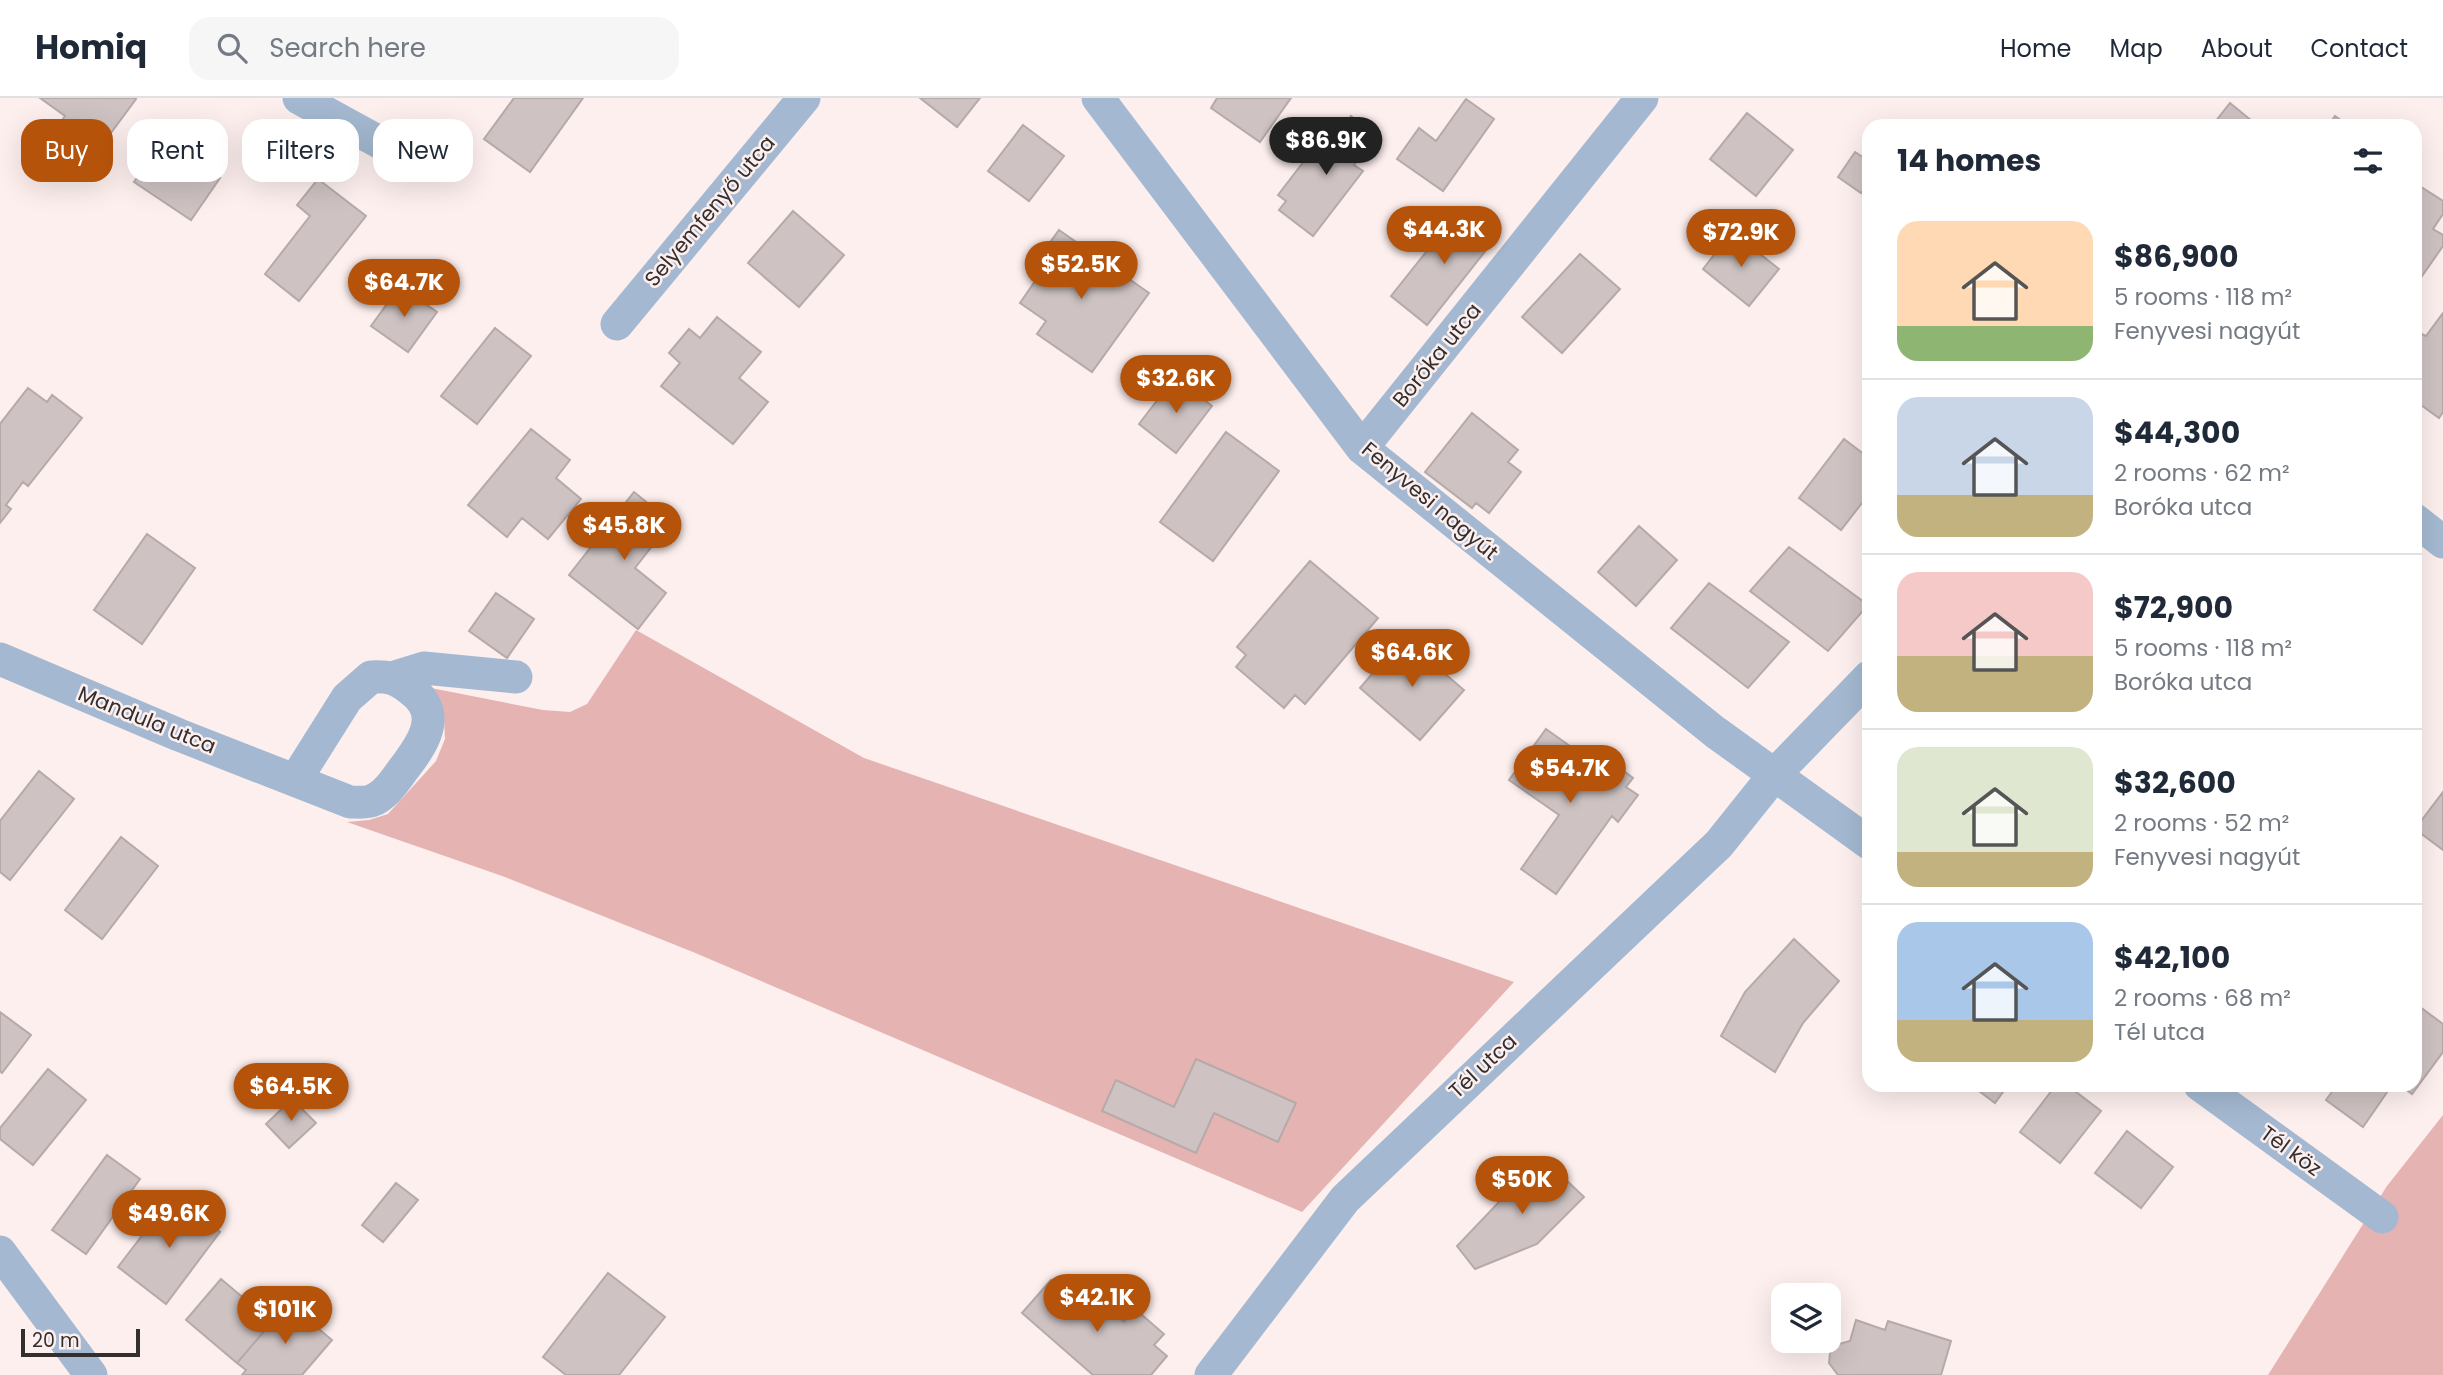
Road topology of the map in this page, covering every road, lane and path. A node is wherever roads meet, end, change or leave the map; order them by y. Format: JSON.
{"nodes":[{"id":1,"x":299,"y":98,"type":"edge"},
{"id":2,"x":804,"y":98,"type":"edge"},
{"id":3,"x":1098,"y":98,"type":"edge"},
{"id":4,"x":1642,"y":98,"type":"edge"},
{"id":5,"x":373,"y":139,"type":"edge"},
{"id":6,"x":617,"y":324,"type":"dead end"},
{"id":7,"x":1362,"y":448,"type":"junction"},
{"id":8,"x":2422,"y":526,"type":"edge"},
{"id":9,"x":2443,"y":542,"type":"edge"},
{"id":10,"x":0,"y":659,"type":"edge"},
{"id":11,"x":395,"y":677,"type":"junction"},
{"id":12,"x":516,"y":677,"type":"dead end"},
{"id":13,"x":1862,"y":684,"type":"edge"},
{"id":14,"x":1775,"y":775,"type":"junction"},
{"id":15,"x":296,"y":779,"type":"junction"},
{"id":16,"x":1862,"y":838,"type":"edge"},
{"id":17,"x":2210,"y":1092,"type":"edge"},
{"id":18,"x":2382,"y":1217,"type":"dead end"},
{"id":19,"x":0,"y":1252,"type":"edge"},
{"id":20,"x":92,"y":1375,"type":"edge"},
{"id":21,"x":1211,"y":1375,"type":"edge"}],
"edges":[{"from":1,"to":5,"type":"street"},
{"from":2,"to":6,"type":"street","name":"Selyemfenyő utca"},
{"from":3,"to":7,"type":"street","name":"Fenyvesi nagyút"},
{"from":4,"to":7,"type":"street","name":"Boróka utca"},
{"from":7,"to":14,"type":"street","name":"Fenyvesi nagyút"},
{"from":8,"to":9,"type":"street"},
{"from":10,"to":15,"type":"street","name":"Mandula utca"},
{"from":11,"to":12,"type":"street"},
{"from":11,"to":15,"type":"street"},
{"from":11,"to":15,"type":"street","name":"Mandula utca"},
{"from":13,"to":14,"type":"street","name":"Tél utca"},
{"from":14,"to":16,"type":"street"},
{"from":14,"to":21,"type":"street","name":"Tél utca"},
{"from":17,"to":18,"type":"street","name":"Tél köz"},
{"from":19,"to":20,"type":"street"}]}
